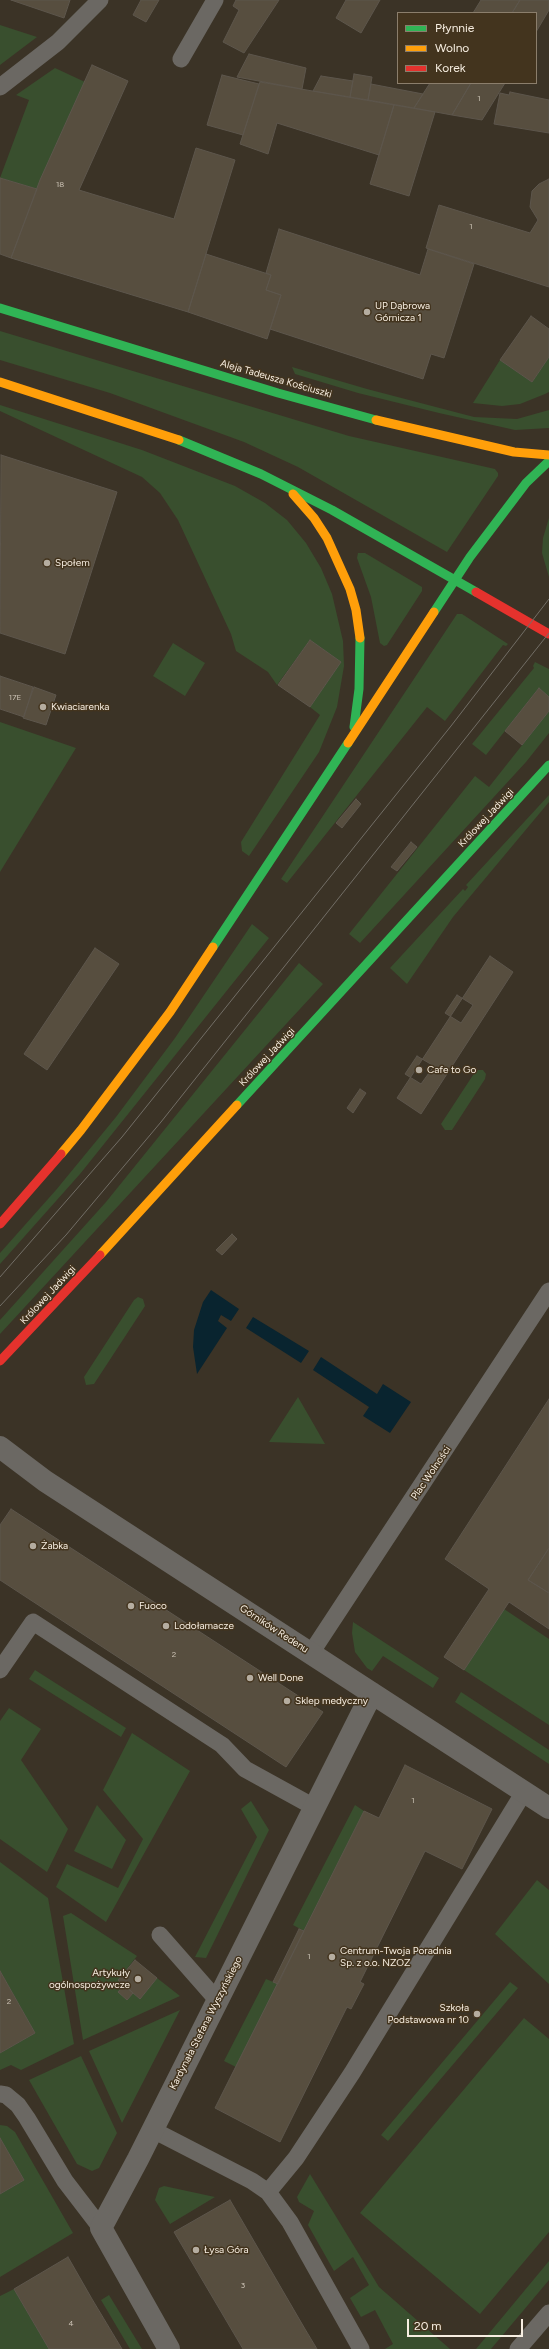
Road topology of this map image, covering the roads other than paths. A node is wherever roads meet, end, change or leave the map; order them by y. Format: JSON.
{"nodes":[{"id":1,"x":100,"y":0,"type":"edge"},
{"id":2,"x":214,"y":0,"type":"edge"},
{"id":3,"x":181,"y":59,"type":"dead end"},
{"id":4,"x":0,"y":87,"type":"edge"},
{"id":5,"x":0,"y":308,"type":"edge"},
{"id":6,"x":0,"y":382,"type":"edge"},
{"id":7,"x":549,"y":455,"type":"edge"},
{"id":8,"x":549,"y":461,"type":"edge"},
{"id":9,"x":278,"y":482,"type":"junction"},
{"id":10,"x":455,"y":580,"type":"junction"},
{"id":11,"x":549,"y":634,"type":"edge"},
{"id":12,"x":353,"y":734,"type":"junction"},
{"id":13,"x":549,"y":766,"type":"edge"},
{"id":14,"x":0,"y":1224,"type":"edge"},
{"id":15,"x":549,"y":1291,"type":"edge"},
{"id":16,"x":0,"y":1361,"type":"edge"},
{"id":17,"x":0,"y":1447,"type":"edge"},
{"id":18,"x":311,"y":1653,"type":"junction"},
{"id":19,"x":0,"y":1670,"type":"edge"},
{"id":20,"x":372,"y":1693,"type":"junction"},
{"id":21,"x":524,"y":1792,"type":"junction"},
{"id":22,"x":314,"y":1808,"type":"junction"},
{"id":23,"x":549,"y":1808,"type":"edge"},
{"id":24,"x":160,"y":1935,"type":"dead end"},
{"id":25,"x":217,"y":2000,"type":"junction"},
{"id":26,"x":0,"y":2094,"type":"edge"},
{"id":27,"x":152,"y":2130,"type":"junction"},
{"id":28,"x":268,"y":2192,"type":"junction"},
{"id":29,"x":101,"y":2228,"type":"junction"},
{"id":30,"x":549,"y":2313,"type":"edge"},
{"id":31,"x":169,"y":2349,"type":"edge"},
{"id":32,"x":361,"y":2349,"type":"edge"},
{"id":33,"x":518,"y":2349,"type":"edge"}],
"edges":[{"from":1,"to":4,"type":"lane"},
{"from":2,"to":3,"type":"lane"},
{"from":5,"to":7,"type":"main road","name":"Aleja Tadeusza Kościuszki"},
{"from":6,"to":9,"type":"main road"},
{"from":8,"to":10,"type":"main road"},
{"from":9,"to":10,"type":"main road"},
{"from":9,"to":12,"type":"main road"},
{"from":10,"to":11,"type":"main road"},
{"from":10,"to":12,"type":"main road"},
{"from":12,"to":14,"type":"main road"},
{"from":13,"to":16,"type":"main road","name":"Królowej Jadwigi"},
{"from":15,"to":18,"type":"lane","name":"Plac Wolności"},
{"from":17,"to":18,"type":"street","name":"Górników Redenu"},
{"from":18,"to":20,"type":"street","name":"Górników Redenu"},
{"from":19,"to":22,"type":"lane"},
{"from":20,"to":21,"type":"street","name":"Górników Redenu"},
{"from":20,"to":22,"type":"street","name":"Kardynała Stefana Wyszyńskiego"},
{"from":21,"to":23,"type":"street","name":"Górników Redenu"},
{"from":21,"to":28,"type":"lane"},
{"from":22,"to":25,"type":"street","name":"Kardynała Stefana Wyszyńskiego"},
{"from":24,"to":25,"type":"lane"},
{"from":25,"to":27,"type":"street","name":"Kardynała Stefana Wyszyńskiego"},
{"from":26,"to":29,"type":"lane"},
{"from":27,"to":28,"type":"lane"},
{"from":27,"to":29,"type":"street","name":"Kardynała Stefana Wyszyńskiego"},
{"from":28,"to":32,"type":"lane"},
{"from":29,"to":31,"type":"street"},
{"from":30,"to":33,"type":"lane"}]}
